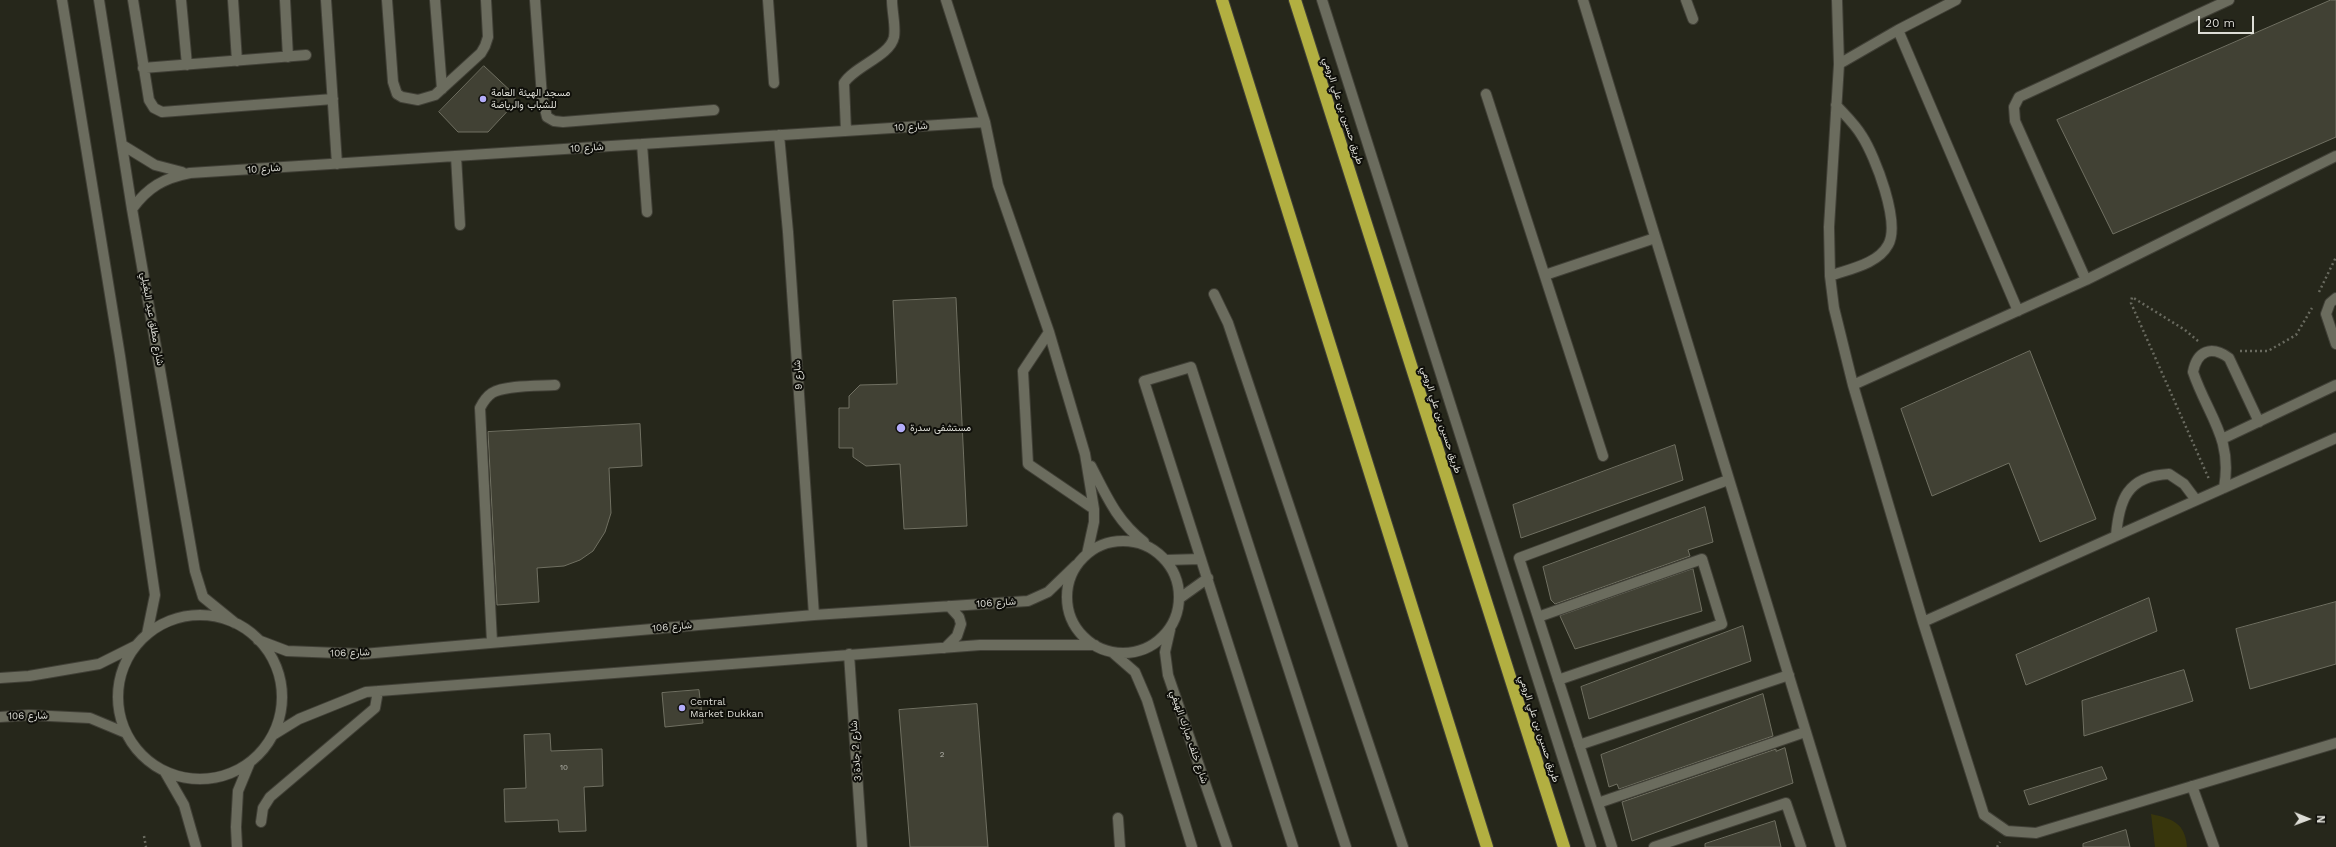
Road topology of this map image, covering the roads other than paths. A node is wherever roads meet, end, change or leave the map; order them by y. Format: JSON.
{"nodes":[{"id":1,"x":62,"y":0,"type":"edge"},
{"id":2,"x":99,"y":0,"type":"edge"},
{"id":3,"x":134,"y":0,"type":"edge"},
{"id":4,"x":181,"y":0,"type":"edge"},
{"id":5,"x":233,"y":0,"type":"edge"},
{"id":6,"x":284,"y":0,"type":"edge"},
{"id":7,"x":326,"y":0,"type":"edge"},
{"id":8,"x":387,"y":0,"type":"edge"},
{"id":9,"x":435,"y":0,"type":"edge"},
{"id":10,"x":486,"y":0,"type":"edge"},
{"id":11,"x":535,"y":0,"type":"edge"},
{"id":12,"x":768,"y":0,"type":"edge"},
{"id":13,"x":892,"y":0,"type":"edge"},
{"id":14,"x":946,"y":0,"type":"edge"},
{"id":15,"x":1222,"y":0,"type":"edge"},
{"id":16,"x":1295,"y":0,"type":"edge"},
{"id":17,"x":1322,"y":0,"type":"edge"},
{"id":18,"x":1583,"y":0,"type":"edge"},
{"id":19,"x":1686,"y":0,"type":"edge"},
{"id":20,"x":1838,"y":0,"type":"edge"},
{"id":21,"x":1956,"y":0,"type":"edge"},
{"id":22,"x":2229,"y":0,"type":"edge"},
{"id":23,"x":1693,"y":19,"type":"dead end"},
{"id":24,"x":1898,"y":30,"type":"junction"},
{"id":25,"x":306,"y":55,"type":"dead end"},
{"id":26,"x":288,"y":57,"type":"junction"},
{"id":27,"x":237,"y":61,"type":"junction"},
{"id":28,"x":1839,"y":64,"type":"junction"},
{"id":29,"x":187,"y":65,"type":"junction"},
{"id":30,"x":143,"y":68,"type":"junction"},
{"id":31,"x":774,"y":83,"type":"dead end"},
{"id":32,"x":442,"y":89,"type":"junction"},
{"id":33,"x":1486,"y":94,"type":"dead end"},
{"id":34,"x":333,"y":100,"type":"junction"},
{"id":35,"x":1836,"y":105,"type":"junction"},
{"id":36,"x":714,"y":110,"type":"dead end"},
{"id":37,"x":985,"y":122,"type":"junction"},
{"id":38,"x":846,"y":131,"type":"junction"},
{"id":39,"x":779,"y":135,"type":"junction"},
{"id":40,"x":642,"y":144,"type":"junction"},
{"id":41,"x":124,"y":146,"type":"junction"},
{"id":42,"x":456,"y":156,"type":"junction"},
{"id":43,"x":2336,"y":156,"type":"edge"},
{"id":44,"x":337,"y":164,"type":"junction"},
{"id":45,"x":190,"y":173,"type":"junction"},
{"id":46,"x":132,"y":209,"type":"junction"},
{"id":47,"x":647,"y":212,"type":"dead end"},
{"id":48,"x":460,"y":226,"type":"dead end"},
{"id":49,"x":1655,"y":238,"type":"junction"},
{"id":50,"x":1545,"y":275,"type":"junction"},
{"id":51,"x":1830,"y":276,"type":"junction"},
{"id":52,"x":2086,"y":280,"type":"junction"},
{"id":53,"x":1214,"y":294,"type":"dead end"},
{"id":54,"x":2336,"y":298,"type":"edge"},
{"id":55,"x":2018,"y":311,"type":"junction"},
{"id":56,"x":1049,"y":332,"type":"junction"},
{"id":57,"x":2336,"y":344,"type":"edge"},
{"id":58,"x":555,"y":385,"type":"dead end"},
{"id":59,"x":1853,"y":385,"type":"junction"},
{"id":60,"x":2336,"y":385,"type":"edge"},
{"id":61,"x":2259,"y":422,"type":"junction"},
{"id":62,"x":2336,"y":438,"type":"edge"},
{"id":63,"x":2222,"y":439,"type":"junction"},
{"id":64,"x":1085,"y":454,"type":"junction"},
{"id":65,"x":1603,"y":456,"type":"dead end"},
{"id":66,"x":1728,"y":480,"type":"junction"},
{"id":67,"x":2219,"y":490,"type":"junction"},
{"id":68,"x":2196,"y":500,"type":"junction"},
{"id":69,"x":1094,"y":509,"type":"junction"},
{"id":70,"x":2116,"y":536,"type":"junction"},
{"id":71,"x":1152,"y":548,"type":"junction"},
{"id":72,"x":1087,"y":554,"type":"junction"},
{"id":73,"x":1202,"y":559,"type":"junction"},
{"id":74,"x":1166,"y":560,"type":"junction"},
{"id":75,"x":1076,"y":565,"type":"junction"},
{"id":76,"x":1208,"y":578,"type":"junction"},
{"id":77,"x":1180,"y":598,"type":"junction"},
{"id":78,"x":949,"y":606,"type":"junction"},
{"id":79,"x":814,"y":615,"type":"junction"},
{"id":80,"x":1538,"y":617,"type":"junction"},
{"id":81,"x":1923,"y":622,"type":"junction"},
{"id":82,"x":235,"y":623,"type":"junction"},
{"id":83,"x":1172,"y":625,"type":"junction"},
{"id":84,"x":147,"y":634,"type":"junction"},
{"id":85,"x":258,"y":640,"type":"junction"},
{"id":86,"x":492,"y":642,"type":"junction"},
{"id":87,"x":135,"y":646,"type":"junction"},
{"id":88,"x":1095,"y":646,"type":"junction"},
{"id":89,"x":945,"y":648,"type":"junction"},
{"id":90,"x":1112,"y":652,"type":"junction"},
{"id":91,"x":849,"y":654,"type":"junction"},
{"id":92,"x":1789,"y":675,"type":"junction"},
{"id":93,"x":0,"y":678,"type":"edge"},
{"id":94,"x":1558,"y":680,"type":"junction"},
{"id":95,"x":378,"y":691,"type":"junction"},
{"id":96,"x":0,"y":717,"type":"edge"},
{"id":97,"x":1805,"y":732,"type":"junction"},
{"id":98,"x":126,"y":733,"type":"junction"},
{"id":99,"x":273,"y":735,"type":"junction"},
{"id":100,"x":2336,"y":743,"type":"edge"},
{"id":101,"x":1579,"y":745,"type":"junction"},
{"id":102,"x":250,"y":762,"type":"junction"},
{"id":103,"x":165,"y":772,"type":"junction"},
{"id":104,"x":2192,"y":786,"type":"junction"},
{"id":105,"x":1598,"y":803,"type":"junction"},
{"id":106,"x":1118,"y":818,"type":"dead end"},
{"id":107,"x":261,"y":822,"type":"dead end"},
{"id":108,"x":196,"y":847,"type":"edge"},
{"id":109,"x":237,"y":847,"type":"edge"},
{"id":110,"x":862,"y":847,"type":"edge"},
{"id":111,"x":1120,"y":847,"type":"edge"},
{"id":112,"x":1192,"y":847,"type":"edge"},
{"id":113,"x":1227,"y":847,"type":"edge"},
{"id":114,"x":1293,"y":847,"type":"edge"},
{"id":115,"x":1346,"y":847,"type":"edge"},
{"id":116,"x":1403,"y":847,"type":"edge"},
{"id":117,"x":1487,"y":847,"type":"edge"},
{"id":118,"x":1564,"y":847,"type":"edge"},
{"id":119,"x":1591,"y":847,"type":"edge"},
{"id":120,"x":1612,"y":847,"type":"edge"},
{"id":121,"x":1654,"y":847,"type":"edge"},
{"id":122,"x":1801,"y":847,"type":"edge"},
{"id":123,"x":1840,"y":847,"type":"edge"},
{"id":124,"x":2214,"y":847,"type":"edge"}],
"edges":[{"from":1,"to":84,"type":"street"},
{"from":2,"to":41,"type":"street","name":"شارع مطلق عيد البغيلي"},
{"from":3,"to":30,"type":"street"},
{"from":4,"to":29,"type":"street"},
{"from":5,"to":27,"type":"street"},
{"from":6,"to":26,"type":"street"},
{"from":7,"to":34,"type":"street"},
{"from":8,"to":32,"type":"street"},
{"from":9,"to":32,"type":"street"},
{"from":10,"to":32,"type":"street"},
{"from":11,"to":36,"type":"street"},
{"from":12,"to":31,"type":"street"},
{"from":13,"to":38,"type":"street"},
{"from":14,"to":37,"type":"street"},
{"from":15,"to":117,"type":"highway"},
{"from":16,"to":118,"type":"highway","name":"طريق حسين بن علي الرومي"},
{"from":17,"to":119,"type":"street"},
{"from":18,"to":49,"type":"street"},
{"from":19,"to":23,"type":"street"},
{"from":20,"to":28,"type":"street"},
{"from":21,"to":24,"type":"street"},
{"from":22,"to":52,"type":"street"},
{"from":24,"to":28,"type":"street"},
{"from":24,"to":55,"type":"street"},
{"from":25,"to":26,"type":"street"},
{"from":26,"to":27,"type":"street"},
{"from":27,"to":29,"type":"street"},
{"from":28,"to":35,"type":"street"},
{"from":29,"to":30,"type":"street"},
{"from":30,"to":34,"type":"street"},
{"from":33,"to":50,"type":"street"},
{"from":34,"to":44,"type":"street"},
{"from":35,"to":51,"type":"street"},
{"from":35,"to":51,"type":"street"},
{"from":37,"to":38,"type":"street","name":"شارع 10"},
{"from":37,"to":56,"type":"street"},
{"from":38,"to":39,"type":"street","name":"شارع 10"},
{"from":39,"to":40,"type":"street","name":"شارع 10"},
{"from":39,"to":79,"type":"street","name":"شارع 9"},
{"from":40,"to":42,"type":"street","name":"شارع 10"},
{"from":40,"to":47,"type":"street"},
{"from":41,"to":45,"type":"street","name":"شارع 10"},
{"from":41,"to":46,"type":"street","name":"شارع مطلق عيد البغيلي"},
{"from":42,"to":44,"type":"street","name":"شارع 10"},
{"from":42,"to":48,"type":"street"},
{"from":43,"to":52,"type":"street"},
{"from":44,"to":45,"type":"street","name":"شارع 10"},
{"from":45,"to":46,"type":"street","name":"شارع 10"},
{"from":46,"to":82,"type":"street","name":"شارع مطلق عيد البغيلي"},
{"from":49,"to":50,"type":"street"},
{"from":49,"to":66,"type":"street"},
{"from":50,"to":65,"type":"street"},
{"from":51,"to":59,"type":"street"},
{"from":52,"to":55,"type":"street"},
{"from":53,"to":116,"type":"street"},
{"from":54,"to":57,"type":"street"},
{"from":55,"to":59,"type":"street"},
{"from":56,"to":64,"type":"street"},
{"from":56,"to":69,"type":"street"},
{"from":58,"to":86,"type":"street"},
{"from":59,"to":81,"type":"street"},
{"from":60,"to":61,"type":"street"},
{"from":61,"to":63,"type":"street"},
{"from":61,"to":63,"type":"street"},
{"from":62,"to":67,"type":"street"},
{"from":63,"to":67,"type":"street"},
{"from":64,"to":69,"type":"street"},
{"from":64,"to":71,"type":"street"},
{"from":66,"to":80,"type":"street"},
{"from":66,"to":92,"type":"street"},
{"from":67,"to":68,"type":"street"},
{"from":68,"to":70,"type":"street"},
{"from":68,"to":70,"type":"street"},
{"from":69,"to":72,"type":"street"},
{"from":70,"to":81,"type":"street"},
{"from":71,"to":72,"type":"street"},
{"from":71,"to":74,"type":"street"},
{"from":72,"to":75,"type":"street"},
{"from":73,"to":74,"type":"street"},
{"from":73,"to":76,"type":"street"},
{"from":73,"to":115,"type":"street"},
{"from":74,"to":77,"type":"street"},
{"from":75,"to":78,"type":"street","name":"شارع 106"},
{"from":75,"to":88,"type":"street"},
{"from":76,"to":77,"type":"street"},
{"from":76,"to":114,"type":"street"},
{"from":77,"to":83,"type":"street"},
{"from":78,"to":79,"type":"street","name":"شارع 106"},
{"from":78,"to":89,"type":"street"},
{"from":79,"to":86,"type":"street","name":"شارع 106"},
{"from":80,"to":94,"type":"street"},
{"from":80,"to":94,"type":"street"},
{"from":81,"to":104,"type":"street"},
{"from":82,"to":84,"type":"street"},
{"from":82,"to":85,"type":"street","name":"شارع مطلق عيد البغيلي"},
{"from":83,"to":90,"type":"street"},
{"from":83,"to":113,"type":"street","name":"شارع خلف مبارك الهيفي"},
{"from":84,"to":87,"type":"street"},
{"from":85,"to":86,"type":"street","name":"شارع 106"},
{"from":85,"to":99,"type":"street"},
{"from":87,"to":93,"type":"street"},
{"from":87,"to":98,"type":"street"},
{"from":88,"to":89,"type":"street"},
{"from":88,"to":90,"type":"street"},
{"from":89,"to":91,"type":"street"},
{"from":90,"to":112,"type":"street"},
{"from":91,"to":95,"type":"street"},
{"from":91,"to":110,"type":"street","name":"شارع 2 جادة 3"},
{"from":92,"to":97,"type":"street"},
{"from":92,"to":101,"type":"street"},
{"from":94,"to":101,"type":"street"},
{"from":95,"to":99,"type":"street"},
{"from":95,"to":107,"type":"street"},
{"from":96,"to":98,"type":"street","name":"شارع 106"},
{"from":97,"to":105,"type":"street"},
{"from":97,"to":123,"type":"street"},
{"from":98,"to":103,"type":"street"},
{"from":99,"to":102,"type":"street"},
{"from":100,"to":104,"type":"street"},
{"from":101,"to":105,"type":"street"},
{"from":102,"to":103,"type":"street"},
{"from":102,"to":109,"type":"street"},
{"from":103,"to":108,"type":"street"},
{"from":104,"to":124,"type":"street"},
{"from":105,"to":120,"type":"street"},
{"from":106,"to":111,"type":"street"},
{"from":121,"to":122,"type":"street"}]}
